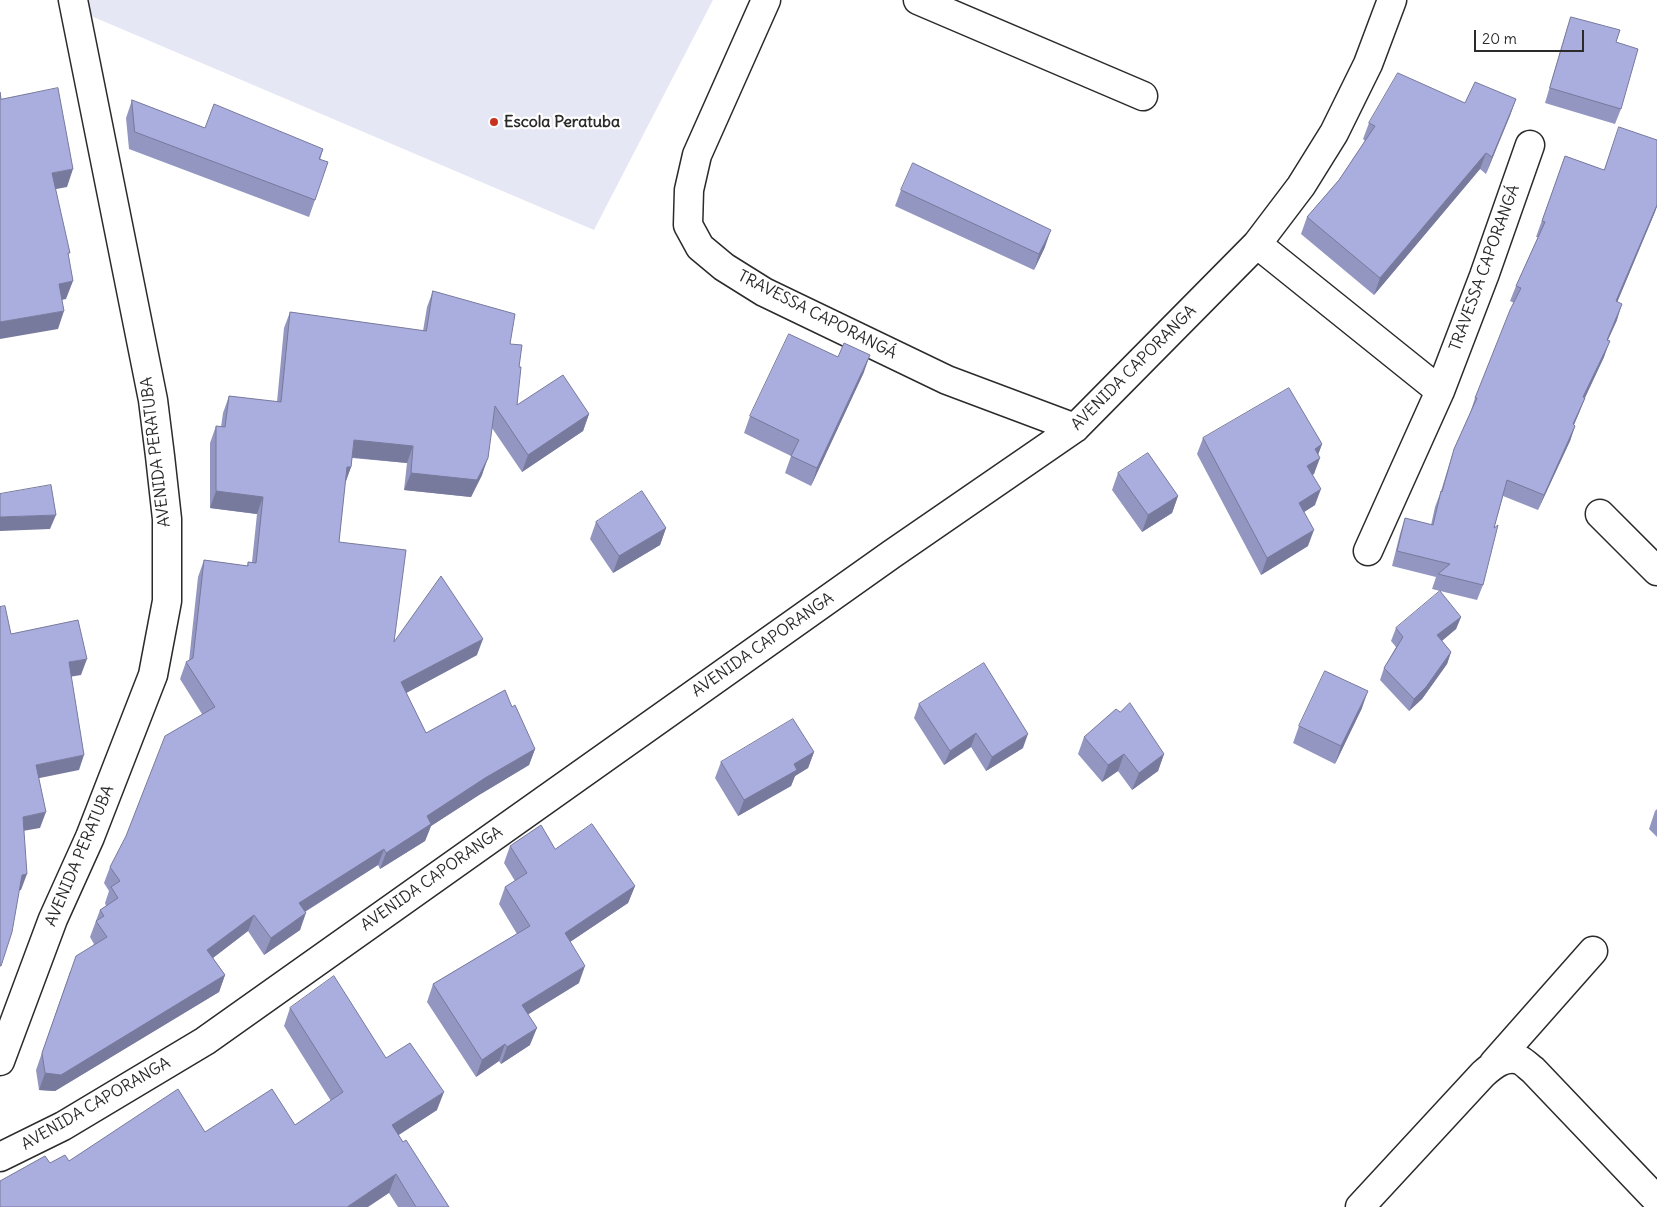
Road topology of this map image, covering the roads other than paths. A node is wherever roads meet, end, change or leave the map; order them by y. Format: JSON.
{"nodes":[{"id":1,"x":73,"y":0,"type":"edge"},
{"id":2,"x":766,"y":0,"type":"edge"},
{"id":3,"x":918,"y":0,"type":"edge"},
{"id":4,"x":1392,"y":0,"type":"edge"},
{"id":5,"x":1142,"y":96,"type":"dead end"},
{"id":6,"x":1530,"y":145,"type":"dead end"},
{"id":7,"x":1257,"y":244,"type":"junction"},
{"id":8,"x":1440,"y":391,"type":"junction"},
{"id":9,"x":1075,"y":428,"type":"junction"},
{"id":10,"x":1600,"y":514,"type":"dead end"},
{"id":11,"x":1368,"y":551,"type":"dead end"},
{"id":12,"x":1657,"y":571,"type":"edge"},
{"id":13,"x":1593,"y":951,"type":"dead end"},
{"id":14,"x":0,"y":1061,"type":"edge"},
{"id":15,"x":1494,"y":1063,"type":"junction"},
{"id":16,"x":0,"y":1158,"type":"edge"},
{"id":17,"x":1657,"y":1200,"type":"edge"},
{"id":18,"x":1360,"y":1207,"type":"edge"}],
"edges":[{"from":1,"to":14,"type":"street","name":"AVENIDA PERATUBA"},
{"from":2,"to":9,"type":"street","name":"TRAVESSA CAPORANGÁ"},
{"from":3,"to":5,"type":"street"},
{"from":4,"to":7,"type":"street","name":"AVENIDA CAPORANGA"},
{"from":6,"to":8,"type":"street","name":"TRAVESSA CAPORANGÁ"},
{"from":7,"to":8,"type":"street"},
{"from":7,"to":9,"type":"street","name":"AVENIDA CAPORANGA"},
{"from":8,"to":11,"type":"street","name":"TRAVESSA CAPORANGÁ"},
{"from":9,"to":16,"type":"street","name":"AVENIDA CAPORANGA"},
{"from":10,"to":12,"type":"street"},
{"from":13,"to":15,"type":"street"},
{"from":15,"to":17,"type":"street"},
{"from":15,"to":18,"type":"street"}]}
